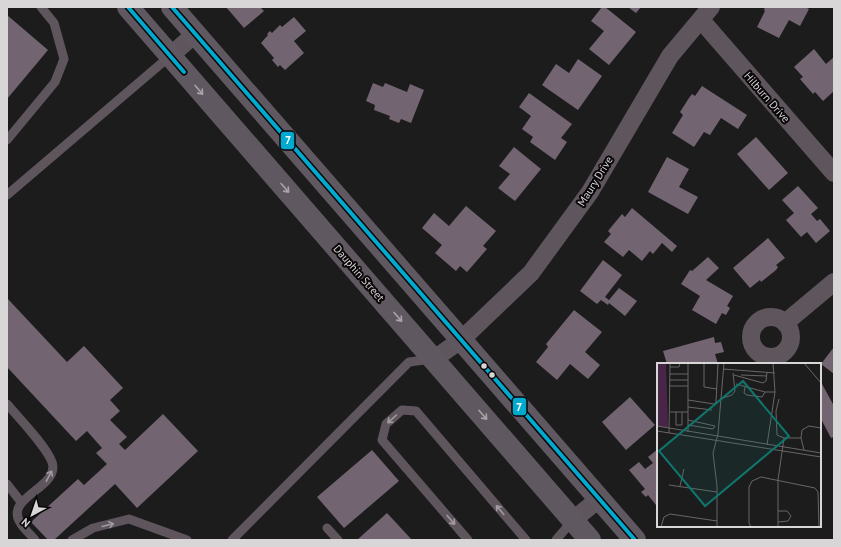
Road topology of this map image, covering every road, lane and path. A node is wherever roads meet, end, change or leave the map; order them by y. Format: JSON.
{"nodes":[{"id":1,"x":41,"y":7,"type":"edge"},
{"id":2,"x":128,"y":7,"type":"edge"},
{"id":3,"x":172,"y":7,"type":"edge"},
{"id":4,"x":706,"y":13,"type":"edge"},
{"id":5,"x":195,"y":34,"type":"junction"},
{"id":6,"x":170,"y":56,"type":"junction"},
{"id":7,"x":7,"y":140,"type":"edge"},
{"id":8,"x":834,"y":173,"type":"edge"},
{"id":9,"x":7,"y":195,"type":"edge"},
{"id":10,"x":834,"y":282,"type":"edge"},
{"id":11,"x":785,"y":323,"type":"dead end"},
{"id":12,"x":461,"y":340,"type":"junction"},
{"id":13,"x":434,"y":359,"type":"junction"},
{"id":14,"x":7,"y":404,"type":"edge"},
{"id":15,"x":7,"y":484,"type":"edge"},
{"id":16,"x":599,"y":499,"type":"junction"},
{"id":17,"x":21,"y":502,"type":"junction"},
{"id":18,"x":573,"y":520,"type":"junction"},
{"id":19,"x":327,"y":528,"type":"dead end"},
{"id":20,"x":35,"y":540,"type":"edge"},
{"id":21,"x":72,"y":540,"type":"edge"},
{"id":22,"x":187,"y":540,"type":"edge"},
{"id":23,"x":232,"y":540,"type":"edge"},
{"id":24,"x":338,"y":540,"type":"edge"},
{"id":25,"x":468,"y":540,"type":"edge"},
{"id":26,"x":526,"y":540,"type":"edge"},
{"id":27,"x":556,"y":540,"type":"edge"},
{"id":28,"x":590,"y":540,"type":"edge"},
{"id":29,"x":635,"y":540,"type":"edge"}],
"edges":[{"from":1,"to":7,"type":"lane"},
{"from":2,"to":6,"type":"main road","name":"Dauphin Street"},
{"from":3,"to":5,"type":"main road"},
{"from":4,"to":8,"type":"street","name":"Hilburn Drive"},
{"from":4,"to":12,"type":"street","name":"Maury Drive"},
{"from":5,"to":6,"type":"street"},
{"from":5,"to":12,"type":"main road"},
{"from":6,"to":9,"type":"lane"},
{"from":6,"to":13,"type":"main road","name":"Dauphin Street","one_way":true},
{"from":10,"to":11,"type":"street"},
{"from":12,"to":13,"type":"street","name":"Maury Drive"},
{"from":12,"to":16,"type":"main road"},
{"from":13,"to":18,"type":"main road","name":"Dauphin Street","one_way":true},
{"from":13,"to":23,"type":"lane"},
{"from":17,"to":14,"type":"lane","one_way":true},
{"from":15,"to":17,"type":"lane"},
{"from":16,"to":18,"type":"street"},
{"from":16,"to":29,"type":"main road"},
{"from":17,"to":20,"type":"lane"},
{"from":18,"to":27,"type":"lane"},
{"from":18,"to":28,"type":"main road","name":"Dauphin Street"},
{"from":19,"to":24,"type":"lane"},
{"from":21,"to":22,"type":"lane","one_way":true},
{"from":26,"to":25,"type":"lane","one_way":true}]}
